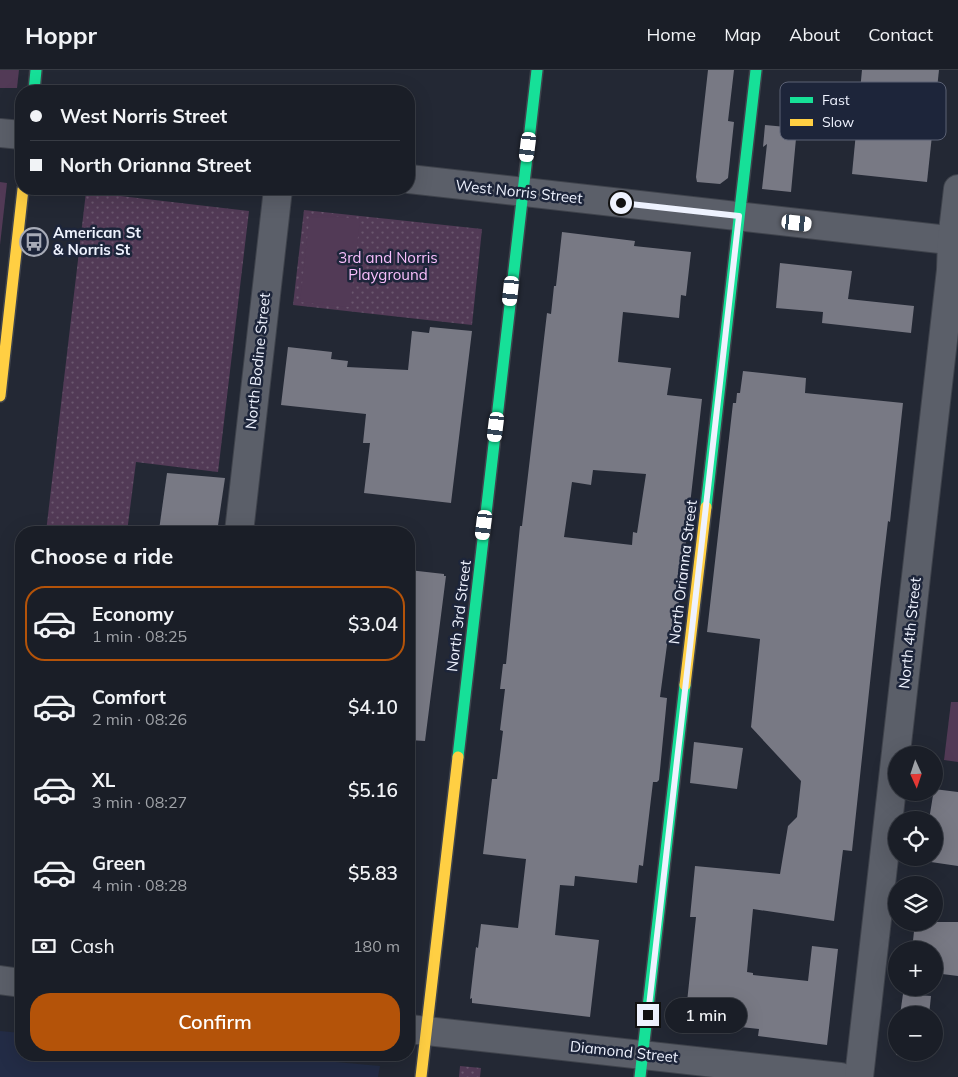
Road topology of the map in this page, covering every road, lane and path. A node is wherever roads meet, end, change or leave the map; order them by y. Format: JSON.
{"nodes":[{"id":1,"x":36,"y":70,"type":"edge"},
{"id":2,"x":536,"y":70,"type":"edge"},
{"id":3,"x":756,"y":70,"type":"edge"},
{"id":4,"x":35,"y":85,"type":"edge"},
{"id":5,"x":0,"y":133,"type":"edge"},
{"id":6,"x":15,"y":134,"type":"edge"},
{"id":7,"x":415,"y":180,"type":"edge"},
{"id":8,"x":958,"y":189,"type":"edge"},
{"id":9,"x":523,"y":192,"type":"junction"},
{"id":10,"x":22,"y":195,"type":"edge"},
{"id":11,"x":277,"y":195,"type":"edge"},
{"id":12,"x":739,"y":216,"type":"junction"},
{"id":13,"x":955,"y":241,"type":"edge"},
{"id":14,"x":0,"y":396,"type":"edge"},
{"id":15,"x":240,"y":526,"type":"edge"},
{"id":16,"x":0,"y":980,"type":"edge"},
{"id":17,"x":15,"y":982,"type":"edge"},
{"id":18,"x":418,"y":1030,"type":"edge"},
{"id":19,"x":642,"y":1066,"type":"edge"},
{"id":20,"x":421,"y":1077,"type":"edge"},
{"id":21,"x":840,"y":1077,"type":"edge"},
{"id":22,"x":859,"y":1077,"type":"edge"}],
"edges":[{"from":1,"to":4,"type":"street"},
{"from":2,"to":9,"type":"street","name":"North 3rd Street"},
{"from":3,"to":12,"type":"street","name":"North Orianna Street"},
{"from":5,"to":6,"type":"street"},
{"from":7,"to":9,"type":"street","name":"West Norris Street"},
{"from":8,"to":13,"type":"street","name":"North 4th Street"},
{"from":9,"to":12,"type":"street","name":"West Norris Street"},
{"from":9,"to":18,"type":"street","name":"North 3rd Street"},
{"from":10,"to":14,"type":"street"},
{"from":11,"to":15,"type":"street","name":"North Bodine Street"},
{"from":12,"to":13,"type":"street","name":"West Norris Street"},
{"from":12,"to":19,"type":"street","name":"North Orianna Street"},
{"from":13,"to":22,"type":"street","name":"North 4th Street"},
{"from":16,"to":17,"type":"street"},
{"from":18,"to":19,"type":"street","name":"Diamond Street"},
{"from":18,"to":20,"type":"street","name":"North 3rd Street"},
{"from":19,"to":21,"type":"street","name":"Diamond Street"}]}
